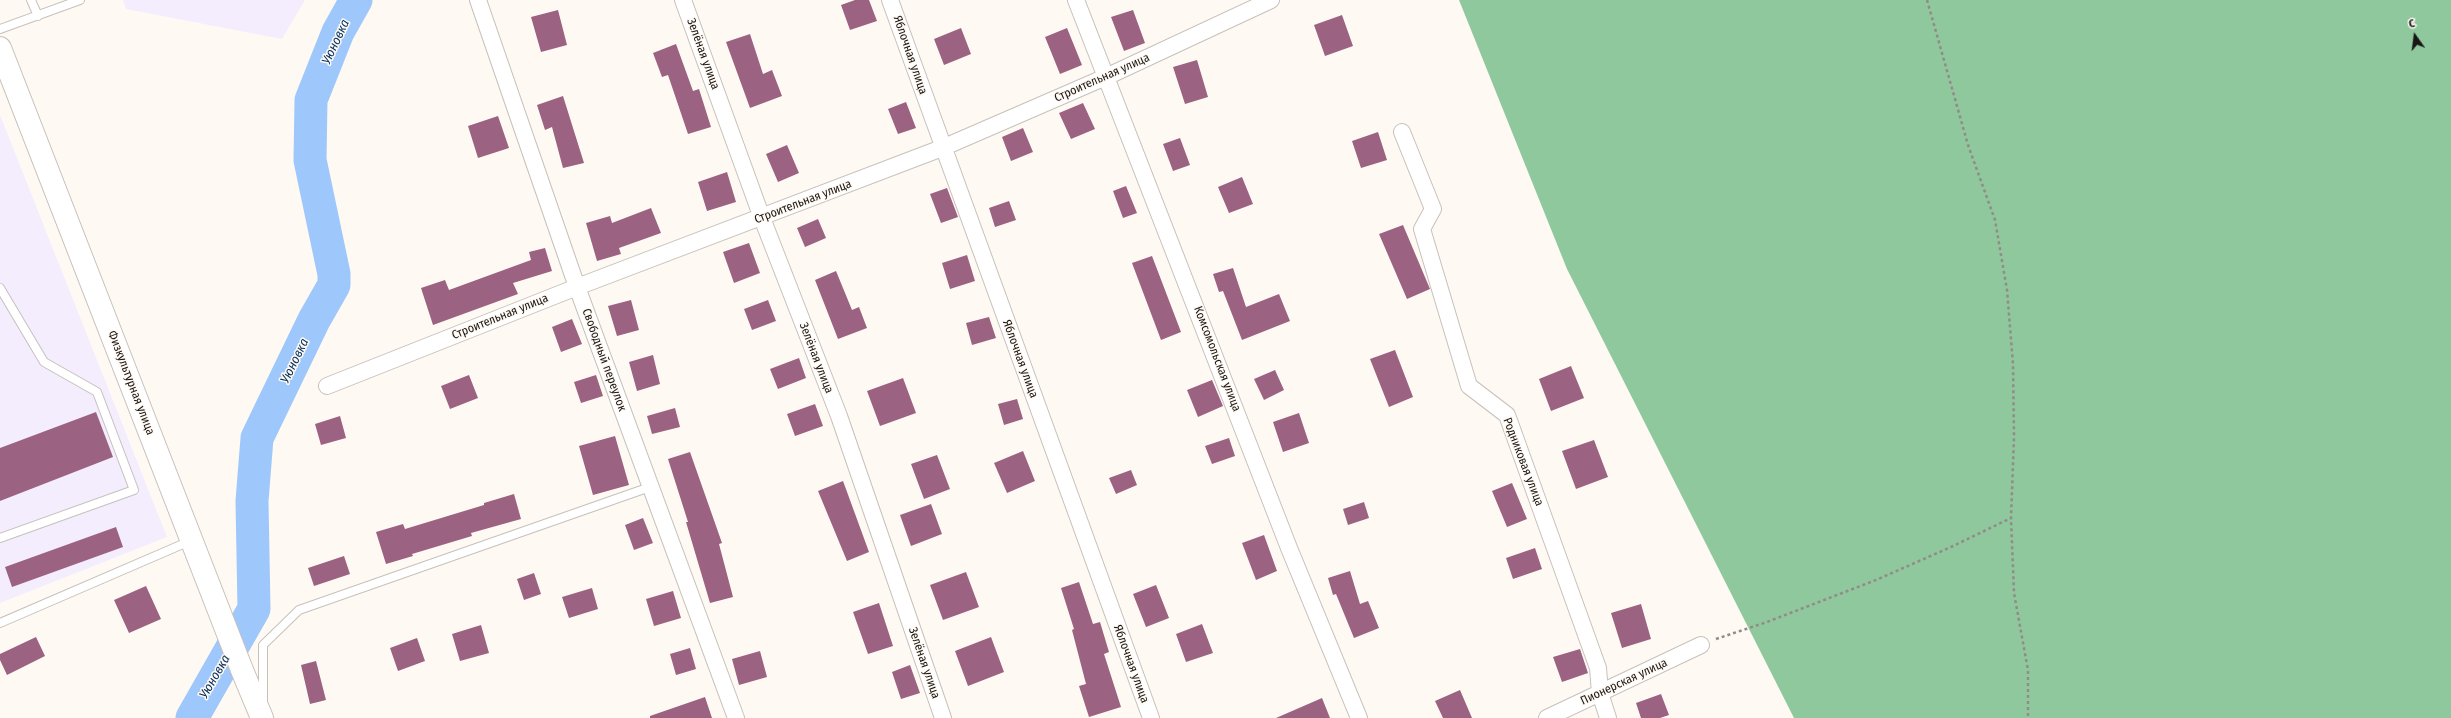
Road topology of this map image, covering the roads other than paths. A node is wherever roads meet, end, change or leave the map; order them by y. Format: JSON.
{"nodes":[{"id":1,"x":31,"y":0,"type":"edge"},
{"id":2,"x":80,"y":0,"type":"edge"},
{"id":3,"x":478,"y":0,"type":"edge"},
{"id":4,"x":683,"y":0,"type":"edge"},
{"id":5,"x":890,"y":0,"type":"edge"},
{"id":6,"x":1076,"y":0,"type":"edge"},
{"id":7,"x":1269,"y":0,"type":"edge"},
{"id":8,"x":38,"y":16,"type":"junction"},
{"id":9,"x":0,"y":29,"type":"edge"},
{"id":10,"x":0,"y":48,"type":"edge"},
{"id":11,"x":1108,"y":76,"type":"junction"},
{"id":12,"x":1402,"y":132,"type":"dead end"},
{"id":13,"x":942,"y":148,"type":"junction"},
{"id":14,"x":762,"y":218,"type":"junction"},
{"id":15,"x":577,"y":287,"type":"junction"},
{"id":16,"x":0,"y":288,"type":"edge"},
{"id":17,"x":327,"y":386,"type":"dead end"},
{"id":18,"x":650,"y":487,"type":"junction"},
{"id":19,"x":0,"y":538,"type":"edge"},
{"id":20,"x":191,"y":540,"type":"junction"},
{"id":21,"x":0,"y":623,"type":"edge"},
{"id":22,"x":1701,"y":645,"type":"road end"},
{"id":23,"x":1600,"y":693,"type":"junction"},
{"id":24,"x":263,"y":718,"type":"edge"},
{"id":25,"x":736,"y":718,"type":"edge"},
{"id":26,"x":943,"y":718,"type":"edge"},
{"id":27,"x":1150,"y":718,"type":"edge"},
{"id":28,"x":1359,"y":718,"type":"edge"},
{"id":29,"x":1547,"y":718,"type":"edge"},
{"id":30,"x":1608,"y":718,"type":"edge"}],
"edges":[{"from":1,"to":8,"type":"lane"},
{"from":2,"to":8,"type":"lane"},
{"from":3,"to":15,"type":"street","name":"Свободный переулок"},
{"from":4,"to":14,"type":"street","name":"Зелёная улица"},
{"from":5,"to":13,"type":"street","name":"Яблочная улица"},
{"from":6,"to":11,"type":"street","name":"Комсомольская улица"},
{"from":7,"to":11,"type":"street","name":"Строительная улица"},
{"from":8,"to":9,"type":"lane"},
{"from":10,"to":20,"type":"street","name":"Физкультурная улица"},
{"from":11,"to":13,"type":"street","name":"Строительная улица"},
{"from":11,"to":28,"type":"street","name":"Комсомольская улица"},
{"from":12,"to":23,"type":"street","name":"Родниковая улица"},
{"from":13,"to":14,"type":"street","name":"Строительная улица"},
{"from":13,"to":27,"type":"street","name":"Яблочная улица"},
{"from":14,"to":15,"type":"street","name":"Строительная улица"},
{"from":14,"to":26,"type":"street","name":"Зелёная улица"},
{"from":15,"to":17,"type":"street","name":"Строительная улица"},
{"from":15,"to":18,"type":"street","name":"Свободный переулок"},
{"from":16,"to":19,"type":"lane"},
{"from":18,"to":24,"type":"lane"},
{"from":18,"to":25,"type":"street","name":"Свободный переулок"},
{"from":20,"to":21,"type":"lane"},
{"from":20,"to":24,"type":"street","name":"Физкультурная улица"},
{"from":22,"to":23,"type":"street","name":"Пионерская улица"},
{"from":23,"to":29,"type":"street","name":"Пионерская улица"},
{"from":23,"to":30,"type":"street","name":"Родниковая улица"}]}
